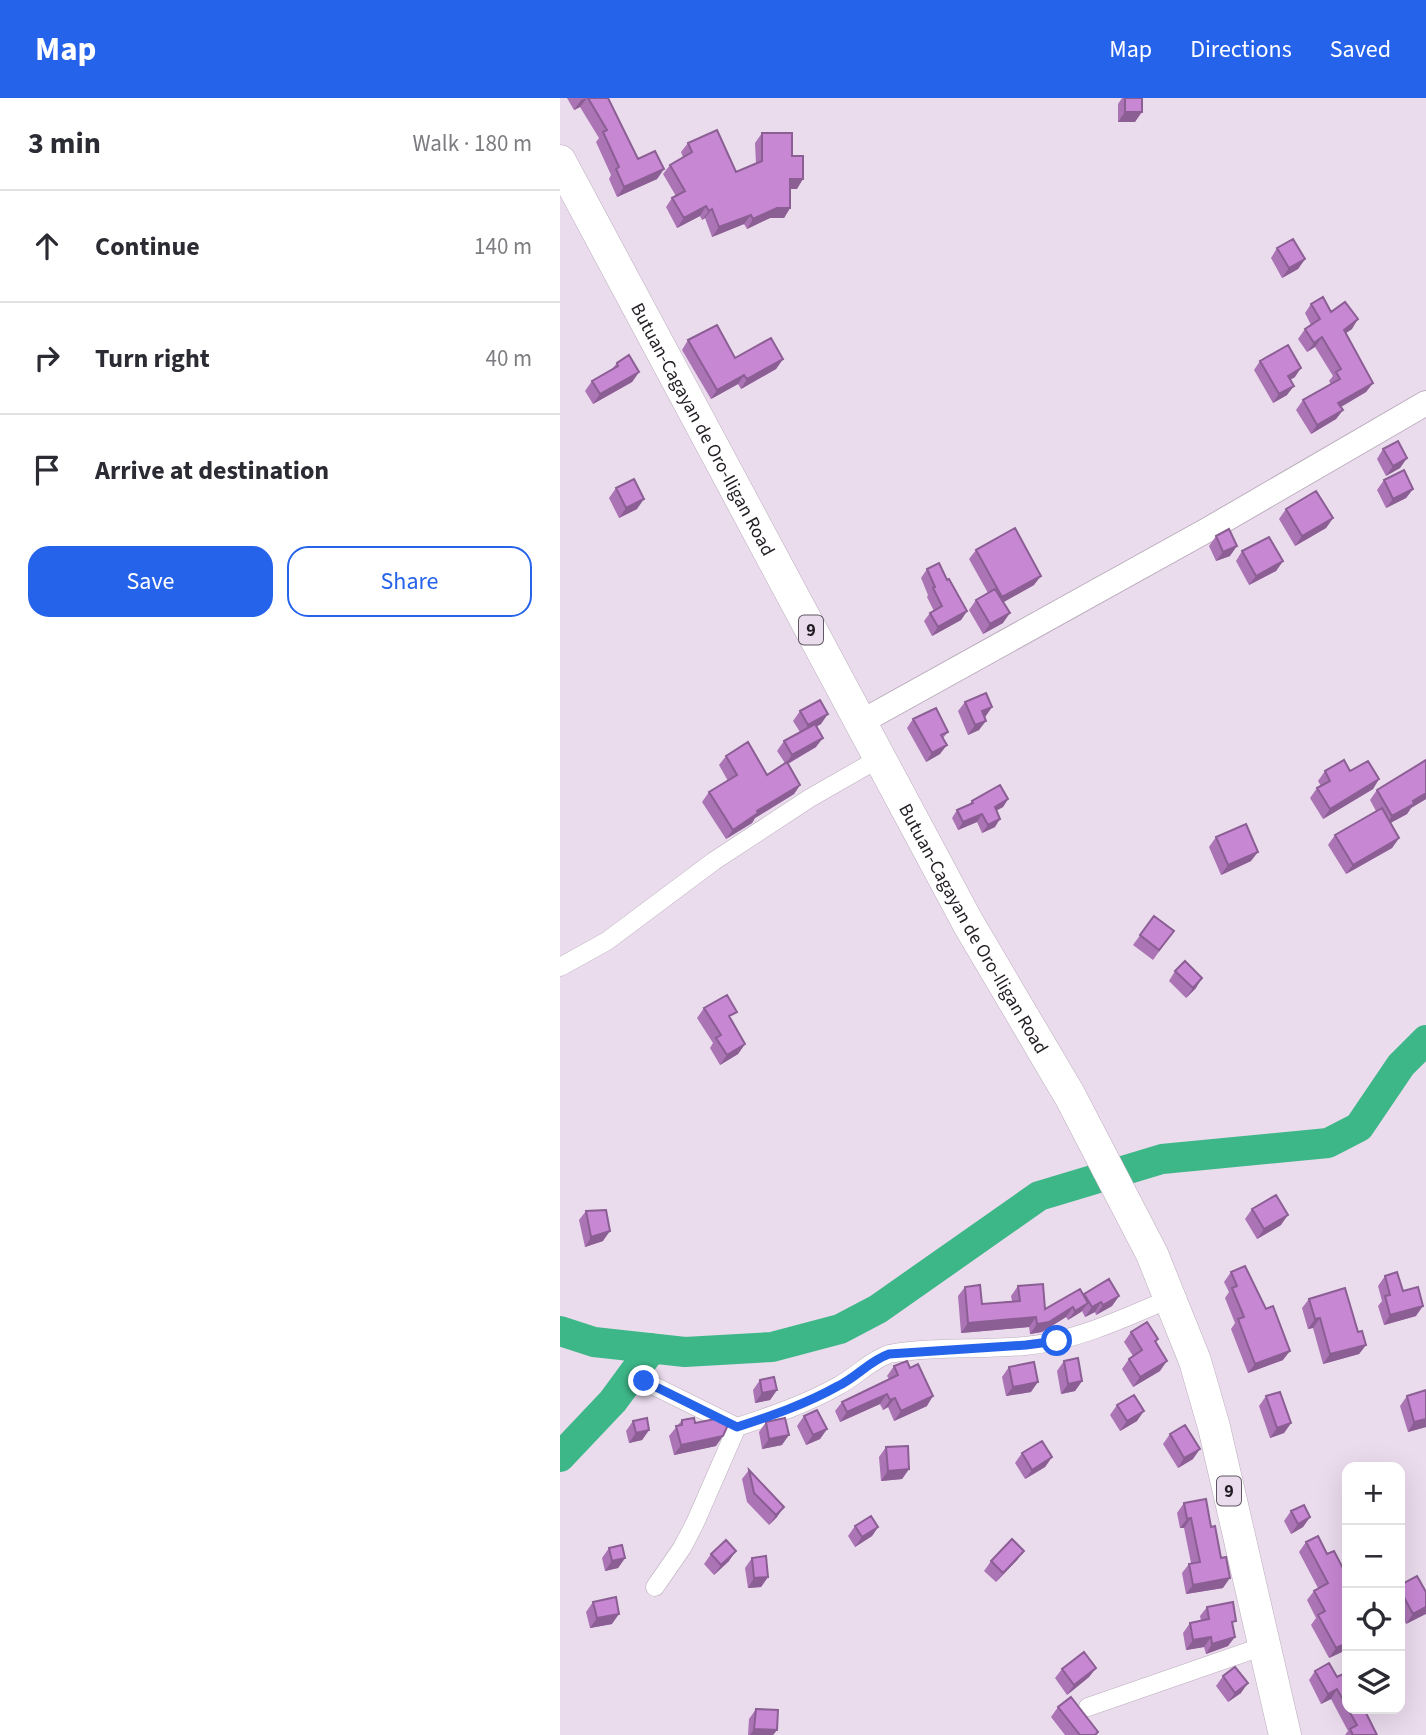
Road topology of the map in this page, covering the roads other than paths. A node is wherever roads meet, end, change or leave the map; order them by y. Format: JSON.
{"nodes":[{"id":1,"x":560,"y":161,"type":"edge"},
{"id":2,"x":1426,"y":403,"type":"edge"},
{"id":3,"x":860,"y":722,"type":"junction"},
{"id":4,"x":880,"y":758,"type":"junction"},
{"id":5,"x":560,"y":967,"type":"edge"},
{"id":6,"x":1169,"y":1299,"type":"junction"},
{"id":7,"x":644,"y":1381,"type":"dead end"},
{"id":8,"x":737,"y":1427,"type":"junction"},
{"id":9,"x":655,"y":1587,"type":"dead end"},
{"id":10,"x":1264,"y":1646,"type":"junction"},
{"id":11,"x":1088,"y":1707,"type":"dead end"},
{"id":12,"x":1285,"y":1735,"type":"edge"}],
"edges":[{"from":1,"to":3,"type":"highway","name":"Butuan-Cagayan de Oro-Iligan Road","number":"9"},
{"from":2,"to":3,"type":"street"},
{"from":3,"to":4,"type":"highway","name":"Butuan-Cagayan de Oro-Iligan Road","number":"9"},
{"from":4,"to":5,"type":"street"},
{"from":4,"to":6,"type":"highway","name":"Butuan-Cagayan de Oro-Iligan Road","number":"9"},
{"from":6,"to":8,"type":"street"},
{"from":6,"to":10,"type":"highway","name":"Butuan-Cagayan de Oro-Iligan Road","number":"9"},
{"from":7,"to":8,"type":"street"},
{"from":8,"to":9,"type":"street"},
{"from":10,"to":11,"type":"street"},
{"from":10,"to":12,"type":"highway","name":"Butuan-Cagayan de Oro-Iligan Road","number":"9"}]}
